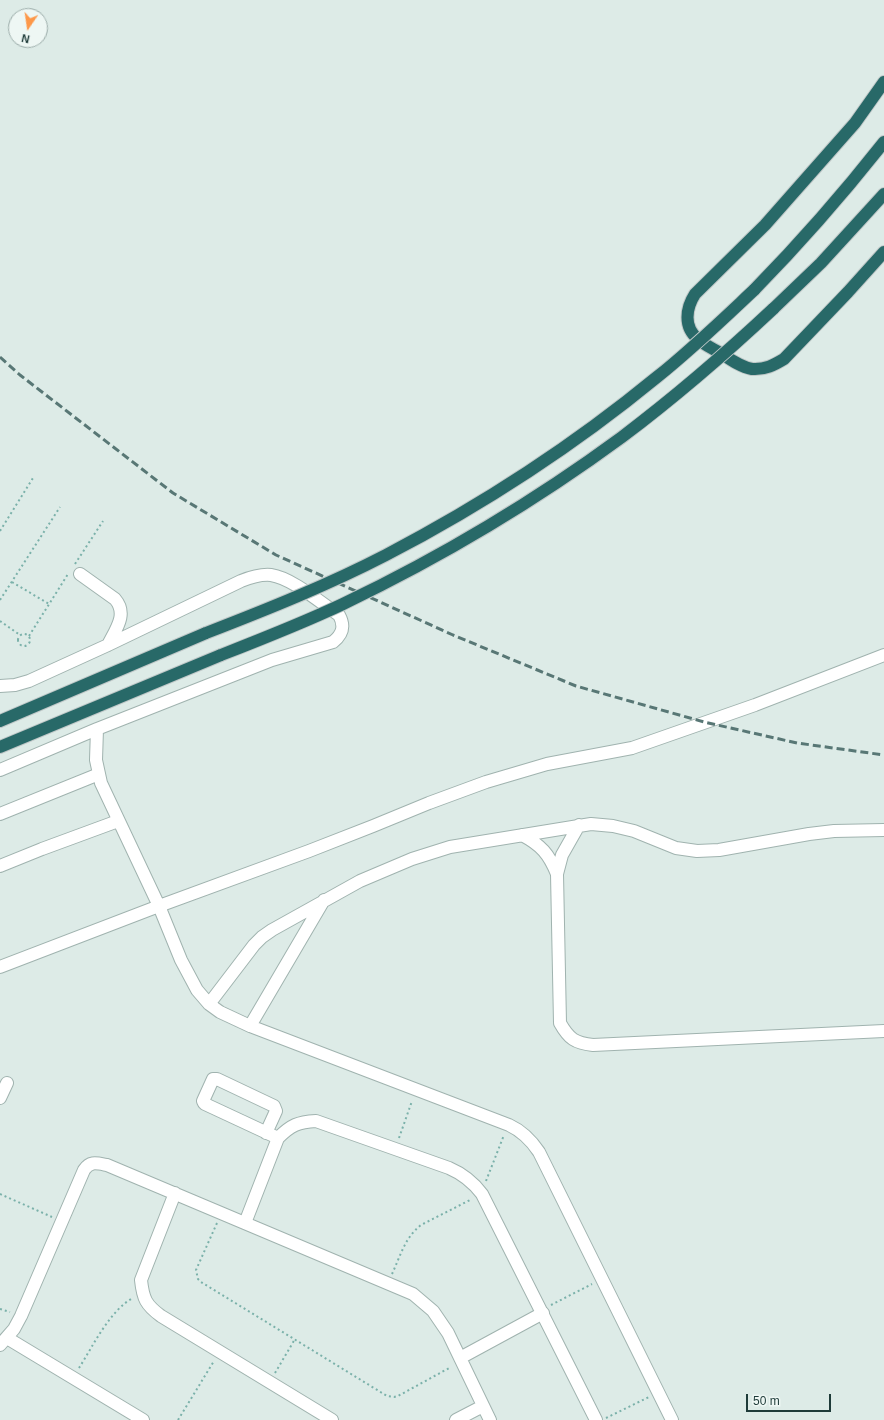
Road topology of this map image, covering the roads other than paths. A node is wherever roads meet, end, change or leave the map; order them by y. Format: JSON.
{"nodes":[{"id":1,"x":884,"y":82,"type":"edge"},
{"id":2,"x":884,"y":142,"type":"edge"},
{"id":3,"x":884,"y":194,"type":"edge"},
{"id":4,"x":884,"y":252,"type":"edge"},
{"id":5,"x":80,"y":574,"type":"dead end"},
{"id":6,"x":108,"y":645,"type":"junction"},
{"id":7,"x":884,"y":655,"type":"edge"},
{"id":8,"x":0,"y":686,"type":"edge"},
{"id":9,"x":0,"y":721,"type":"edge"},
{"id":10,"x":97,"y":729,"type":"junction"},
{"id":11,"x":0,"y":747,"type":"edge"},
{"id":12,"x":0,"y":770,"type":"edge"},
{"id":13,"x":98,"y":774,"type":"junction"},
{"id":14,"x":0,"y":814,"type":"edge"},
{"id":15,"x":118,"y":821,"type":"junction"},
{"id":16,"x":579,"y":825,"type":"junction"},
{"id":17,"x":884,"y":830,"type":"edge"},
{"id":18,"x":522,"y":835,"type":"junction"},
{"id":19,"x":0,"y":866,"type":"edge"},
{"id":20,"x":557,"y":874,"type":"junction"},
{"id":21,"x":324,"y":900,"type":"junction"},
{"id":22,"x":159,"y":906,"type":"junction"},
{"id":23,"x":0,"y":967,"type":"edge"},
{"id":24,"x":209,"y":1004,"type":"junction"},
{"id":25,"x":250,"y":1026,"type":"junction"},
{"id":26,"x":884,"y":1031,"type":"edge"},
{"id":27,"x":6,"y":1083,"type":"dead end"},
{"id":28,"x":0,"y":1098,"type":"edge"},
{"id":29,"x":266,"y":1132,"type":"junction"},
{"id":30,"x":278,"y":1138,"type":"junction"},
{"id":31,"x":175,"y":1193,"type":"junction"},
{"id":32,"x":245,"y":1223,"type":"junction"},
{"id":33,"x":542,"y":1312,"type":"junction"},
{"id":34,"x":4,"y":1342,"type":"edge"},
{"id":35,"x":460,"y":1360,"type":"junction"},
{"id":36,"x":483,"y":1406,"type":"junction"},
{"id":37,"x":129,"y":1416,"type":"edge"},
{"id":38,"x":143,"y":1420,"type":"edge"},
{"id":39,"x":332,"y":1420,"type":"edge"},
{"id":40,"x":456,"y":1420,"type":"edge"},
{"id":41,"x":490,"y":1420,"type":"edge"},
{"id":42,"x":596,"y":1420,"type":"edge"},
{"id":43,"x":672,"y":1420,"type":"edge"}],
"edges":[{"from":1,"to":4,"type":"highway"},
{"from":2,"to":9,"type":"highway","bridge":true},
{"from":3,"to":11,"type":"highway","bridge":true},
{"from":5,"to":6,"type":"street"},
{"from":6,"to":8,"type":"street"},
{"from":6,"to":10,"type":"street"},
{"from":7,"to":22,"type":"street"},
{"from":10,"to":12,"type":"street"},
{"from":10,"to":13,"type":"street"},
{"from":13,"to":14,"type":"street"},
{"from":13,"to":15,"type":"street"},
{"from":15,"to":19,"type":"street"},
{"from":15,"to":22,"type":"street"},
{"from":16,"to":17,"type":"street"},
{"from":16,"to":18,"type":"street"},
{"from":16,"to":20,"type":"street"},
{"from":18,"to":20,"type":"street"},
{"from":18,"to":21,"type":"street"},
{"from":20,"to":26,"type":"street"},
{"from":21,"to":24,"type":"street"},
{"from":21,"to":25,"type":"street"},
{"from":22,"to":23,"type":"street"},
{"from":22,"to":24,"type":"street"},
{"from":24,"to":25,"type":"street"},
{"from":25,"to":43,"type":"street"},
{"from":27,"to":28,"type":"street"},
{"from":29,"to":29,"type":"street"},
{"from":29,"to":30,"type":"street"},
{"from":30,"to":32,"type":"street"},
{"from":30,"to":33,"type":"street"},
{"from":31,"to":32,"type":"street"},
{"from":31,"to":34,"type":"street"},
{"from":31,"to":39,"type":"street"},
{"from":32,"to":35,"type":"street"},
{"from":33,"to":35,"type":"street"},
{"from":33,"to":42,"type":"street"},
{"from":34,"to":37,"type":"street"},
{"from":35,"to":36,"type":"street"},
{"from":36,"to":40,"type":"street"},
{"from":36,"to":41,"type":"street"},
{"from":37,"to":38,"type":"street"}]}
